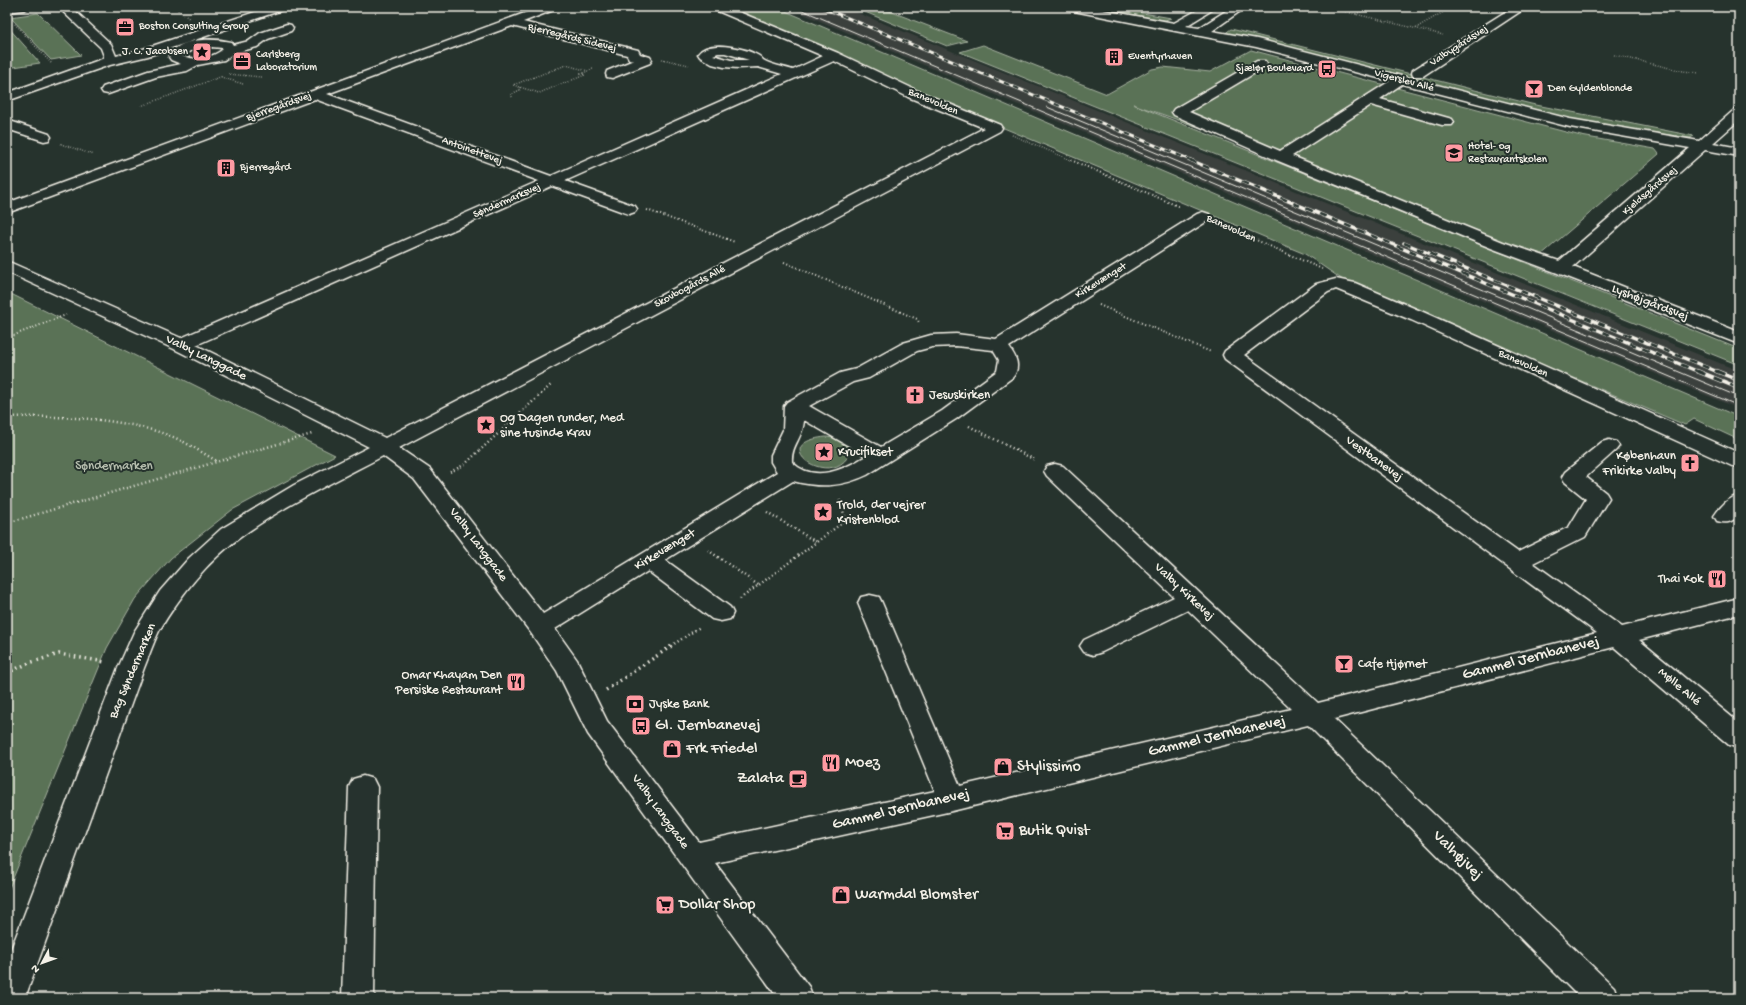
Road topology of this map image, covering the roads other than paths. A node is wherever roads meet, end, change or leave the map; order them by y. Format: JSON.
{"nodes":[{"id":1,"x":24,"y":7,"type":"edge"},
{"id":2,"x":65,"y":7,"type":"edge"},
{"id":3,"x":281,"y":7,"type":"edge"},
{"id":4,"x":552,"y":7,"type":"edge"},
{"id":5,"x":717,"y":7,"type":"edge"},
{"id":6,"x":1069,"y":7,"type":"edge"},
{"id":7,"x":1123,"y":7,"type":"edge"},
{"id":8,"x":1212,"y":7,"type":"edge"},
{"id":9,"x":1240,"y":7,"type":"edge"},
{"id":10,"x":1521,"y":7,"type":"edge"},
{"id":11,"x":9,"y":15,"type":"edge"},
{"id":12,"x":1190,"y":18,"type":"junction"},
{"id":13,"x":510,"y":22,"type":"junction"},
{"id":14,"x":1216,"y":23,"type":"junction"},
{"id":15,"x":1176,"y":27,"type":"junction"},
{"id":16,"x":287,"y":28,"type":"dead end"},
{"id":17,"x":1202,"y":32,"type":"junction"},
{"id":18,"x":173,"y":44,"type":"junction"},
{"id":19,"x":187,"y":47,"type":"junction"},
{"id":20,"x":230,"y":50,"type":"junction"},
{"id":21,"x":834,"y":56,"type":"junction"},
{"id":22,"x":196,"y":61,"type":"junction"},
{"id":23,"x":106,"y":62,"type":"junction"},
{"id":24,"x":759,"y":63,"type":"dead end"},
{"id":25,"x":1261,"y":64,"type":"dead end"},
{"id":26,"x":1418,"y":73,"type":"junction"},
{"id":27,"x":612,"y":74,"type":"dead end"},
{"id":28,"x":794,"y":74,"type":"junction"},
{"id":29,"x":1400,"y":80,"type":"junction"},
{"id":30,"x":108,"y":90,"type":"dead end"},
{"id":31,"x":314,"y":94,"type":"junction"},
{"id":32,"x":7,"y":96,"type":"edge"},
{"id":33,"x":1369,"y":100,"type":"junction"},
{"id":34,"x":1739,"y":113,"type":"edge"},
{"id":35,"x":1447,"y":122,"type":"dead end"},
{"id":36,"x":10,"y":128,"type":"edge"},
{"id":37,"x":995,"y":128,"type":"joint"},
{"id":38,"x":1713,"y":135,"type":"junction"},
{"id":39,"x":44,"y":137,"type":"road end"},
{"id":40,"x":1739,"y":140,"type":"edge"},
{"id":41,"x":1701,"y":146,"type":"junction"},
{"id":42,"x":1739,"y":152,"type":"edge"},
{"id":43,"x":1281,"y":157,"type":"junction"},
{"id":44,"x":553,"y":181,"type":"junction"},
{"id":45,"x":7,"y":208,"type":"edge"},
{"id":46,"x":629,"y":209,"type":"road end"},
{"id":47,"x":1203,"y":217,"type":"road end"},
{"id":48,"x":7,"y":266,"type":"edge"},
{"id":49,"x":1561,"y":268,"type":"junction"},
{"id":50,"x":1336,"y":284,"type":"joint"},
{"id":51,"x":1739,"y":338,"type":"edge"},
{"id":52,"x":181,"y":345,"type":"junction"},
{"id":53,"x":998,"y":345,"type":"junction"},
{"id":54,"x":794,"y":406,"type":"junction"},
{"id":55,"x":1609,"y":446,"type":"dead end"},
{"id":56,"x":386,"y":448,"type":"junction"},
{"id":57,"x":881,"y":456,"type":"junction"},
{"id":58,"x":1739,"y":461,"type":"edge"},
{"id":59,"x":1055,"y":470,"type":"road end"},
{"id":60,"x":791,"y":473,"type":"junction"},
{"id":61,"x":649,"y":560,"type":"junction"},
{"id":62,"x":1516,"y":562,"type":"junction"},
{"id":63,"x":1191,"y":599,"type":"junction"},
{"id":64,"x":870,"y":603,"type":"dead end"},
{"id":65,"x":1739,"y":606,"type":"edge"},
{"id":66,"x":720,"y":613,"type":"dead end"},
{"id":67,"x":540,"y":627,"type":"junction"},
{"id":68,"x":1619,"y":637,"type":"junction"},
{"id":69,"x":1094,"y":646,"type":"dead end"},
{"id":70,"x":1313,"y":714,"type":"junction"},
{"id":71,"x":1739,"y":738,"type":"edge"},
{"id":72,"x":363,"y":787,"type":"dead end"},
{"id":73,"x":952,"y":799,"type":"junction"},
{"id":74,"x":692,"y":856,"type":"junction"},
{"id":75,"x":8,"y":998,"type":"edge"},
{"id":76,"x":358,"y":998,"type":"edge"},
{"id":77,"x":797,"y":998,"type":"edge"},
{"id":78,"x":1602,"y":998,"type":"edge"}],
"edges":[{"from":1,"to":11,"type":"street"},
{"from":2,"to":23,"type":"street"},
{"from":3,"to":18,"type":"street"},
{"from":4,"to":13,"type":"street","name":"Bjerregårdsvej"},
{"from":5,"to":21,"type":"street","name":"Banevolden"},
{"from":6,"to":15,"type":"street","name":"Vigerslev Allé"},
{"from":7,"to":12,"type":"street","name":"Vigerslev Allé"},
{"from":8,"to":12,"type":"street"},
{"from":9,"to":14,"type":"street"},
{"from":10,"to":26,"type":"street","name":"Valbygårdsvej"},
{"from":12,"to":14,"type":"street","name":"Vigerslev Allé"},
{"from":12,"to":15,"type":"street"},
{"from":13,"to":27,"type":"street","name":"Bjerregårds Sidevej"},
{"from":13,"to":31,"type":"street","name":"Bjerregårdsvej"},
{"from":14,"to":17,"type":"street"},
{"from":14,"to":26,"type":"street","name":"Vigerslev Allé"},
{"from":15,"to":17,"type":"street","name":"Vigerslev Allé"},
{"from":16,"to":20,"type":"street"},
{"from":17,"to":29,"type":"street","name":"Vigerslev Allé"},
{"from":18,"to":19,"type":"street"},
{"from":18,"to":23,"type":"street"},
{"from":19,"to":20,"type":"street"},
{"from":19,"to":22,"type":"street"},
{"from":20,"to":22,"type":"street"},
{"from":21,"to":28,"type":"street","name":"Søndermarksvej"},
{"from":21,"to":37,"type":"street","name":"Banevolden"},
{"from":22,"to":30,"type":"street"},
{"from":23,"to":32,"type":"street"},
{"from":24,"to":28,"type":"street"},
{"from":25,"to":43,"type":"street","name":"Lyshøjgårdsvej"},
{"from":26,"to":38,"type":"street","name":"Vigerslev Allé"},
{"from":28,"to":44,"type":"street","name":"Søndermarksvej"},
{"from":29,"to":33,"type":"street"},
{"from":29,"to":41,"type":"street","name":"Vigerslev Allé"},
{"from":31,"to":44,"type":"street","name":"Antoinettevej"},
{"from":31,"to":45,"type":"street","name":"Bjerregårdsvej"},
{"from":33,"to":35,"type":"street"},
{"from":33,"to":43,"type":"street"},
{"from":34,"to":38,"type":"street","name":"Kjeldsgårdsvej"},
{"from":36,"to":39,"type":"street"},
{"from":37,"to":56,"type":"street","name":"Skovbogårds Allé"},
{"from":38,"to":40,"type":"street","name":"Vigerslev Allé"},
{"from":38,"to":41,"type":"street","name":"Kjeldsgårdsvej"},
{"from":41,"to":42,"type":"street","name":"Vigerslev Allé"},
{"from":41,"to":49,"type":"street","name":"Kjeldsgårdsvej"},
{"from":43,"to":49,"type":"street","name":"Lyshøjgårdsvej"},
{"from":44,"to":46,"type":"street","name":"Antoinettevej"},
{"from":44,"to":52,"type":"street","name":"Søndermarksvej"},
{"from":47,"to":53,"type":"street","name":"Kirkevænget"},
{"from":48,"to":52,"type":"street","name":"Valby Langgade"},
{"from":49,"to":51,"type":"street","name":"Lyshøjgårdsvej"},
{"from":50,"to":58,"type":"street","name":"Banevolden"},
{"from":50,"to":62,"type":"street","name":"Vestbanevej"},
{"from":52,"to":56,"type":"street","name":"Valby Langgade"},
{"from":53,"to":54,"type":"street"},
{"from":53,"to":57,"type":"street"},
{"from":54,"to":57,"type":"street"},
{"from":54,"to":60,"type":"street"},
{"from":55,"to":62,"type":"street"},
{"from":56,"to":67,"type":"street","name":"Valby Langgade"},
{"from":56,"to":75,"type":"street","name":"Bag Søndermarken"},
{"from":57,"to":60,"type":"street"},
{"from":59,"to":63,"type":"street","name":"Valby Kirkevej"},
{"from":60,"to":61,"type":"street","name":"Kirkevænget"},
{"from":61,"to":66,"type":"street"},
{"from":61,"to":67,"type":"street","name":"Kirkevænget"},
{"from":62,"to":68,"type":"street","name":"Vestbanevej"},
{"from":63,"to":69,"type":"street"},
{"from":63,"to":70,"type":"street","name":"Valby Kirkevej"},
{"from":64,"to":73,"type":"street"},
{"from":65,"to":68,"type":"street","name":"Gammel Jernbanevej"},
{"from":67,"to":74,"type":"street","name":"Valby Langgade"},
{"from":68,"to":70,"type":"street","name":"Gammel Jernbanevej"},
{"from":68,"to":71,"type":"street","name":"Mølle Allé"},
{"from":70,"to":73,"type":"street","name":"Gammel Jernbanevej"},
{"from":70,"to":78,"type":"street","name":"Valhøjvej"},
{"from":72,"to":76,"type":"street"},
{"from":73,"to":74,"type":"street","name":"Gammel Jernbanevej"},
{"from":74,"to":77,"type":"street","name":"Valby Langgade"}]}
